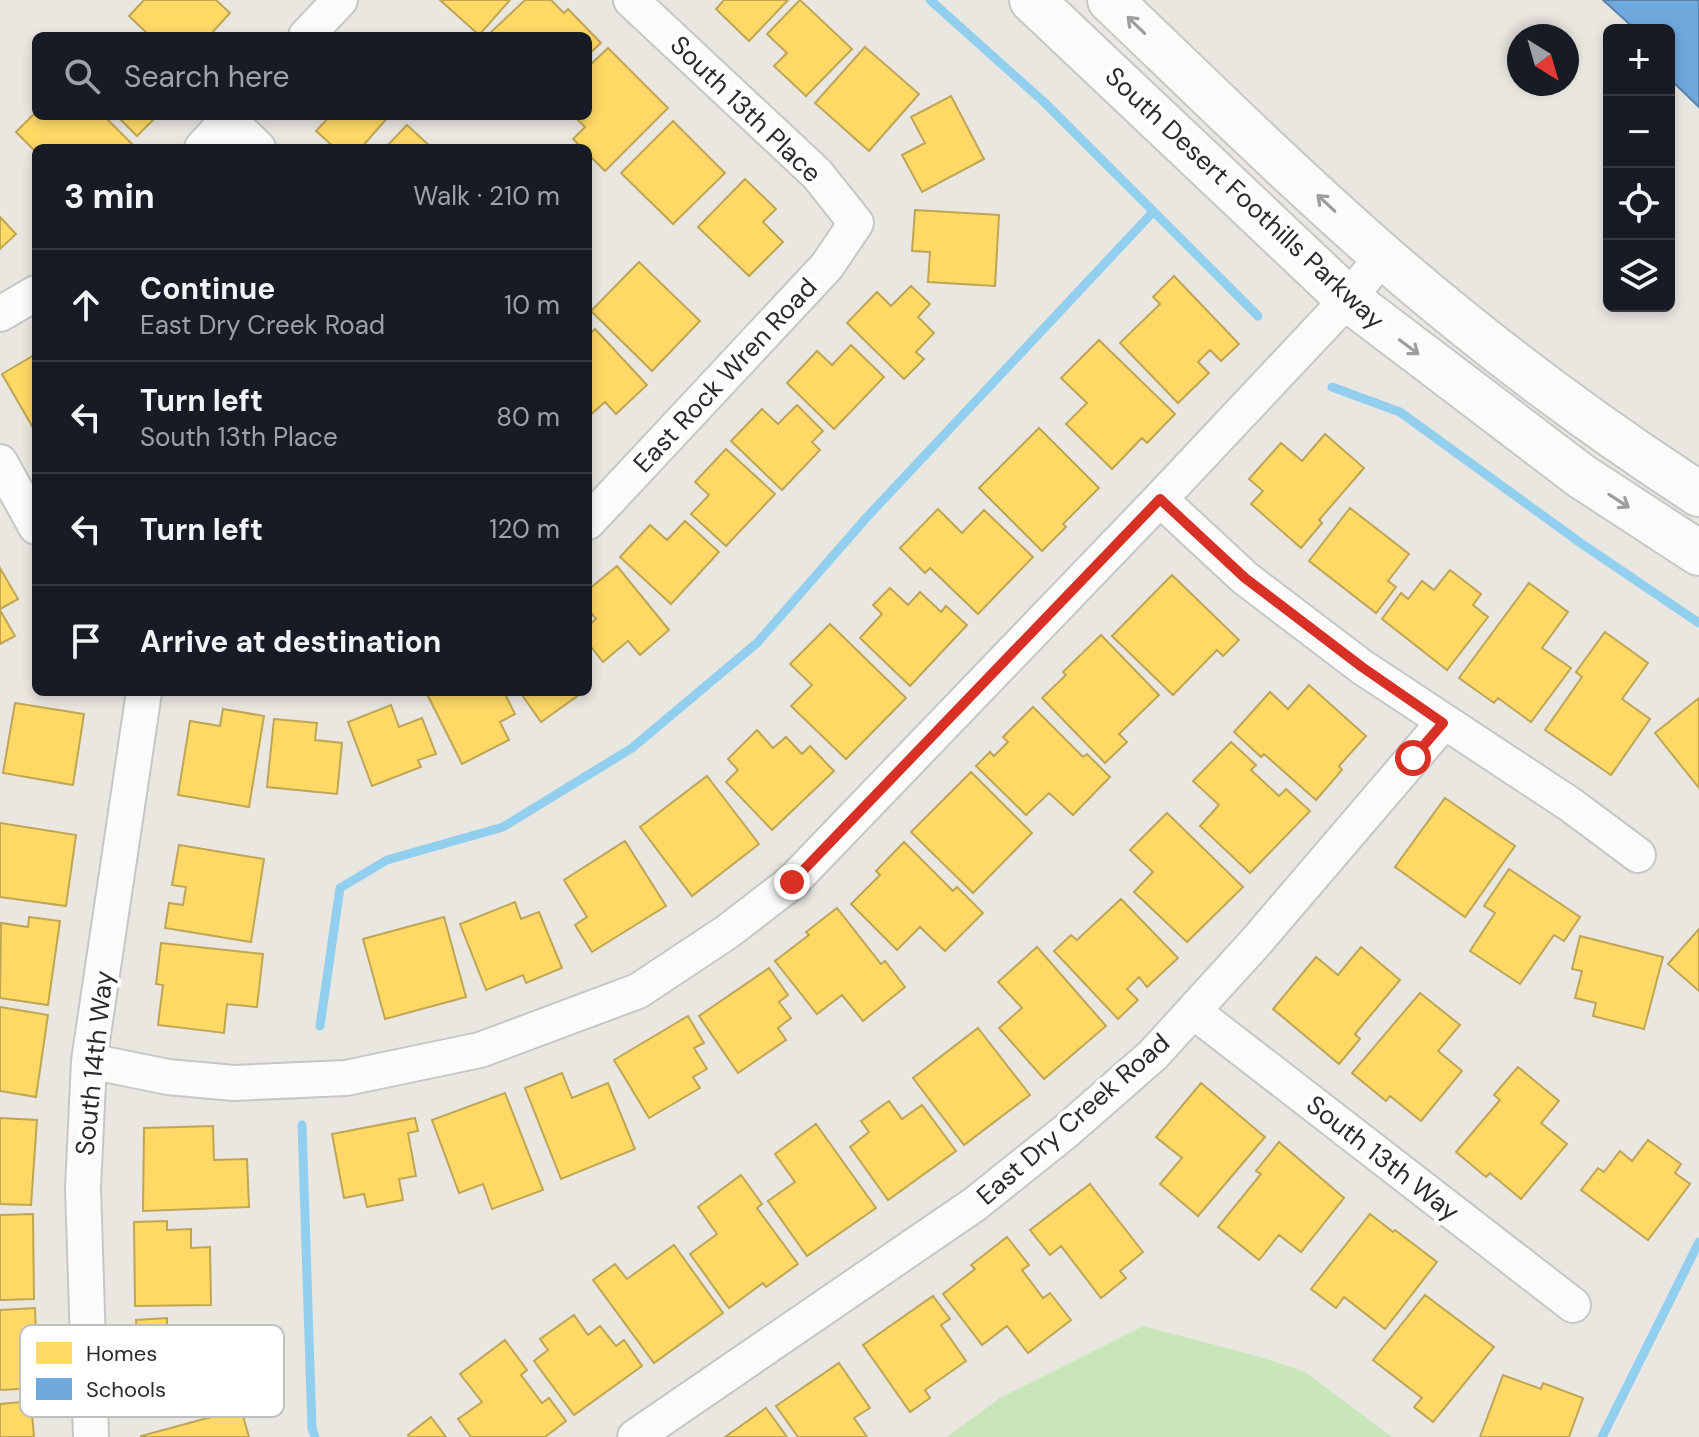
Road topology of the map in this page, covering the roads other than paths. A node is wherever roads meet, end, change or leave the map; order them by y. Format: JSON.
{"nodes":[{"id":1,"x":340,"y":0,"type":"edge"},
{"id":2,"x":631,"y":0,"type":"edge"},
{"id":3,"x":1032,"y":0,"type":"edge"},
{"id":4,"x":1110,"y":0,"type":"edge"},
{"id":5,"x":310,"y":32,"type":"edge"},
{"id":6,"x":227,"y":120,"type":"edge"},
{"id":7,"x":231,"y":120,"type":"edge"},
{"id":8,"x":206,"y":144,"type":"edge"},
{"id":9,"x":254,"y":144,"type":"edge"},
{"id":10,"x":856,"y":223,"type":"joint"},
{"id":11,"x":1383,"y":256,"type":"junction"},
{"id":12,"x":32,"y":295,"type":"edge"},
{"id":13,"x":1348,"y":299,"type":"junction"},
{"id":14,"x":0,"y":314,"type":"edge"},
{"id":15,"x":0,"y":462,"type":"edge"},
{"id":16,"x":1699,"y":494,"type":"edge"},
{"id":17,"x":1160,"y":499,"type":"junction"},
{"id":18,"x":592,"y":518,"type":"edge"},
{"id":19,"x":32,"y":520,"type":"edge"},
{"id":20,"x":1699,"y":553,"type":"edge"},
{"id":21,"x":143,"y":696,"type":"edge"},
{"id":22,"x":1443,"y":723,"type":"junction"},
{"id":23,"x":1638,"y":855,"type":"dead end"},
{"id":24,"x":1193,"y":1011,"type":"junction"},
{"id":25,"x":89,"y":1061,"type":"junction"},
{"id":26,"x":1573,"y":1305,"type":"dead end"},
{"id":27,"x":87,"y":1325,"type":"edge"},
{"id":28,"x":90,"y":1417,"type":"edge"},
{"id":29,"x":91,"y":1437,"type":"edge"},
{"id":30,"x":635,"y":1437,"type":"edge"}],
"edges":[{"from":1,"to":5,"type":"street"},
{"from":2,"to":10,"type":"street","name":"South 13th Place"},
{"from":3,"to":13,"type":"street","name":"South Desert Foothills Parkway"},
{"from":11,"to":4,"type":"street","name":"South Desert Foothills Parkway","one_way":true},
{"from":6,"to":8,"type":"street"},
{"from":7,"to":9,"type":"street"},
{"from":10,"to":18,"type":"street","name":"East Rock Wren Road"},
{"from":11,"to":13,"type":"street"},
{"from":11,"to":16,"type":"street","name":"South Desert Foothills Parkway"},
{"from":12,"to":14,"type":"street"},
{"from":13,"to":17,"type":"street"},
{"from":13,"to":20,"type":"street","name":"South Desert Foothills Parkway","one_way":true},
{"from":15,"to":19,"type":"street"},
{"from":17,"to":22,"type":"street"},
{"from":17,"to":25,"type":"street"},
{"from":21,"to":25,"type":"street","name":"South 14th Way"},
{"from":22,"to":23,"type":"street"},
{"from":22,"to":24,"type":"street","name":"East Dry Creek Road"},
{"from":24,"to":26,"type":"street","name":"South 13th Way"},
{"from":24,"to":30,"type":"street","name":"East Dry Creek Road"},
{"from":25,"to":27,"type":"street","name":"South 14th Way"},
{"from":28,"to":29,"type":"street","name":"South 14th Way"}]}
